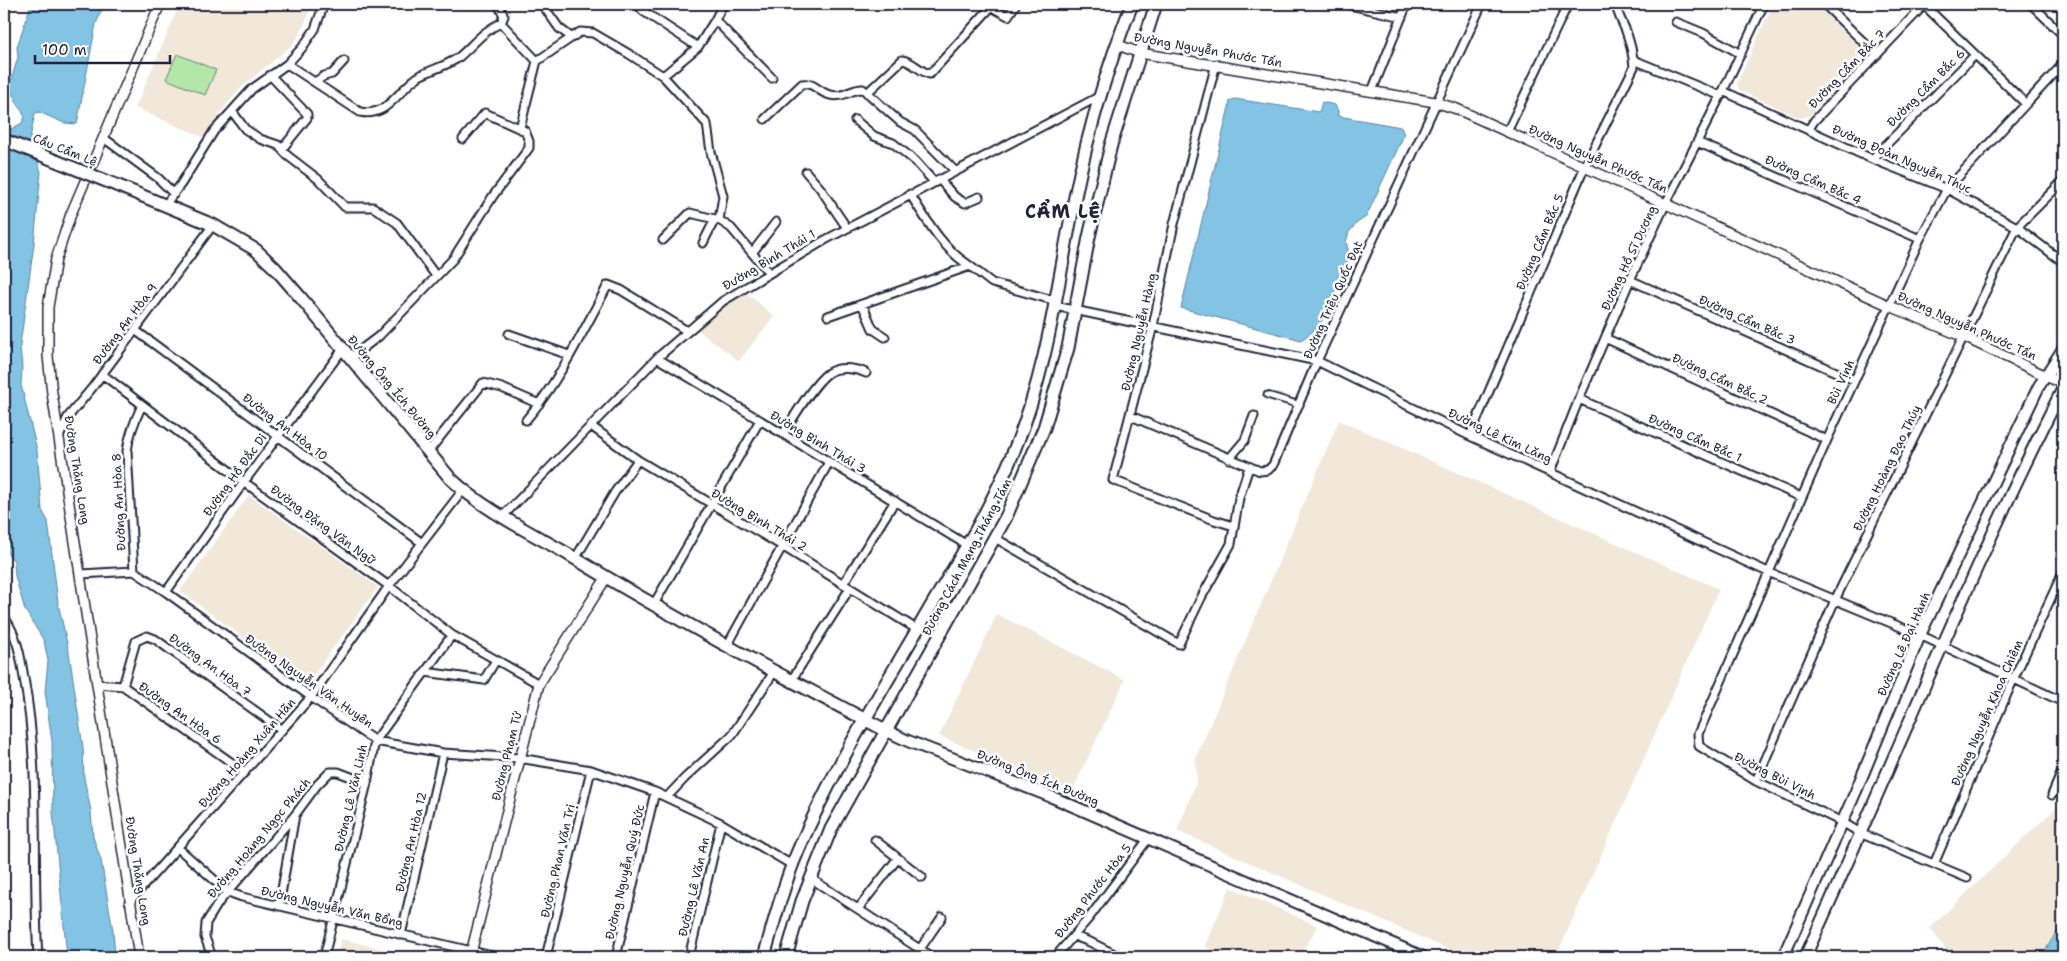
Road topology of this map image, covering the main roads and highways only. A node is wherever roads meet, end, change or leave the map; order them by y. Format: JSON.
{"nodes":[{"id":1,"x":1156,"y":4,"type":"edge"},
{"id":2,"x":1129,"y":7,"type":"edge"},
{"id":3,"x":4,"y":140,"type":"edge"},
{"id":4,"x":116,"y":185,"type":"joint"},
{"id":5,"x":2063,"y":349,"type":"edge"},
{"id":6,"x":2063,"y":388,"type":"edge"},
{"id":7,"x":866,"y":720,"type":"junction"},
{"id":8,"x":885,"y":730,"type":"junction"},
{"id":9,"x":764,"y":957,"type":"edge"},
{"id":10,"x":786,"y":957,"type":"edge"},
{"id":11,"x":1423,"y":957,"type":"edge"},
{"id":12,"x":1783,"y":957,"type":"edge"},
{"id":13,"x":1805,"y":957,"type":"edge"}],
"edges":[{"from":1,"to":8,"type":"main road","name":"Đường Cách Mạng Tháng Tám"},
{"from":2,"to":7,"type":"main road","name":"Đường Cách Mạng Tháng Tám"},
{"from":3,"to":4,"type":"main road","name":"Cầu Cẩm Lệ","bridge":true},
{"from":4,"to":7,"type":"main road","name":"Đường Ông Ích Đường"},
{"from":5,"to":12,"type":"main road","name":"Đường Lê Đại Hành"},
{"from":6,"to":13,"type":"main road"},
{"from":7,"to":8,"type":"main road","name":"Đường Ông Ích Đường"},
{"from":7,"to":9,"type":"main road","name":"Đường Cách Mạng Tháng Tám"},
{"from":8,"to":10,"type":"main road","name":"Đường Cách Mạng Tháng Tám"},
{"from":8,"to":11,"type":"main road","name":"Đường Ông Ích Đường"}]}
